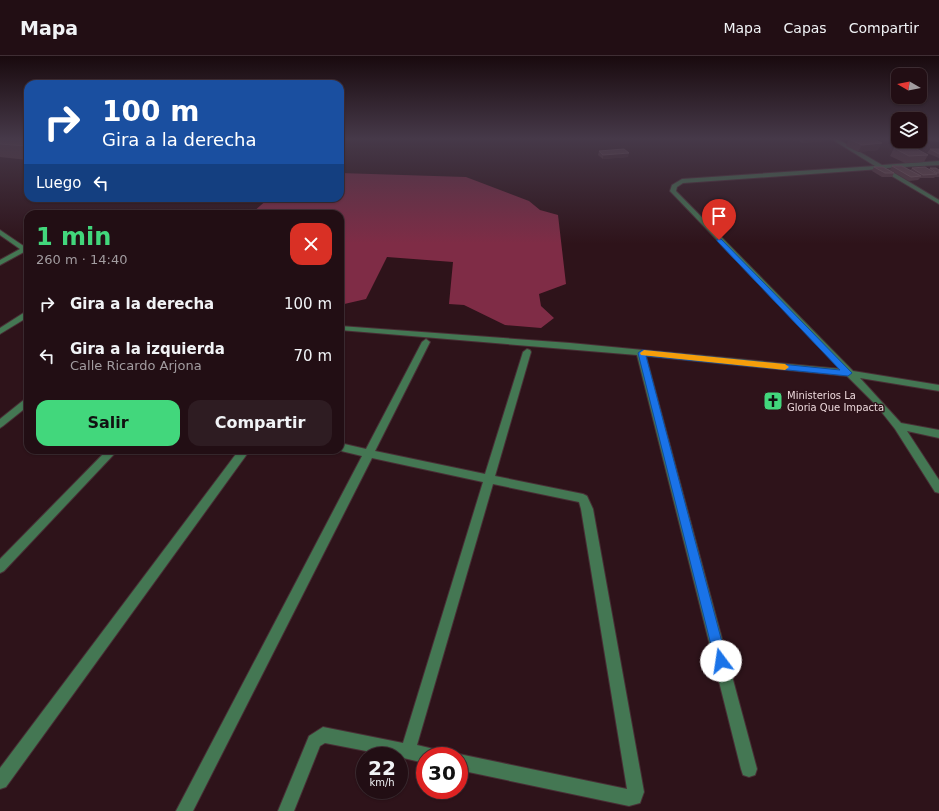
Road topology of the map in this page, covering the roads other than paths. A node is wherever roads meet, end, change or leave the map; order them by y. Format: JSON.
{"nodes":[{"id":1,"x":785,"y":173,"type":"edge"},
{"id":2,"x":891,"y":173,"type":"edge"},
{"id":3,"x":939,"y":202,"type":"edge"},
{"id":4,"x":0,"y":232,"type":"edge"},
{"id":5,"x":24,"y":250,"type":"edge"},
{"id":6,"x":24,"y":252,"type":"edge"},
{"id":7,"x":0,"y":263,"type":"edge"},
{"id":8,"x":24,"y":317,"type":"edge"},
{"id":9,"x":344,"y":328,"type":"edge"},
{"id":10,"x":0,"y":332,"type":"edge"},
{"id":11,"x":426,"y":342,"type":"dead end"},
{"id":12,"x":527,"y":352,"type":"dead end"},
{"id":13,"x":642,"y":353,"type":"junction"},
{"id":14,"x":848,"y":373,"type":"junction"},
{"id":15,"x":939,"y":388,"type":"edge"},
{"id":16,"x":24,"y":404,"type":"edge"},
{"id":17,"x":0,"y":424,"type":"edge"},
{"id":18,"x":898,"y":426,"type":"junction"},
{"id":19,"x":939,"y":434,"type":"edge"},
{"id":20,"x":344,"y":448,"type":"edge"},
{"id":21,"x":108,"y":454,"type":"edge"},
{"id":22,"x":242,"y":454,"type":"edge"},
{"id":23,"x":368,"y":454,"type":"junction"},
{"id":24,"x":489,"y":479,"type":"junction"},
{"id":25,"x":939,"y":489,"type":"edge"},
{"id":26,"x":0,"y":567,"type":"edge"},
{"id":27,"x":388,"y":747,"type":"edge"},
{"id":28,"x":408,"y":751,"type":"joint"},
{"id":29,"x":416,"y":753,"type":"edge"},
{"id":30,"x":468,"y":764,"type":"edge"},
{"id":31,"x":749,"y":769,"type":"dead end"},
{"id":32,"x":0,"y":781,"type":"edge"},
{"id":33,"x":184,"y":811,"type":"edge"},
{"id":34,"x":286,"y":811,"type":"edge"}],
"edges":[{"from":1,"to":14,"type":"street"},
{"from":2,"to":3,"type":"street"},
{"from":4,"to":5,"type":"street"},
{"from":6,"to":7,"type":"street"},
{"from":8,"to":10,"type":"street"},
{"from":9,"to":13,"type":"street"},
{"from":11,"to":23,"type":"street"},
{"from":12,"to":24,"type":"street"},
{"from":13,"to":14,"type":"street"},
{"from":13,"to":31,"type":"street"},
{"from":14,"to":15,"type":"street"},
{"from":14,"to":18,"type":"street"},
{"from":16,"to":17,"type":"street"},
{"from":18,"to":19,"type":"street"},
{"from":18,"to":25,"type":"street"},
{"from":20,"to":23,"type":"street"},
{"from":21,"to":26,"type":"street"},
{"from":22,"to":32,"type":"street"},
{"from":23,"to":24,"type":"street"},
{"from":23,"to":33,"type":"street"},
{"from":24,"to":28,"type":"street"},
{"from":24,"to":30,"type":"street"},
{"from":27,"to":34,"type":"street"},
{"from":28,"to":29,"type":"street"}]}
